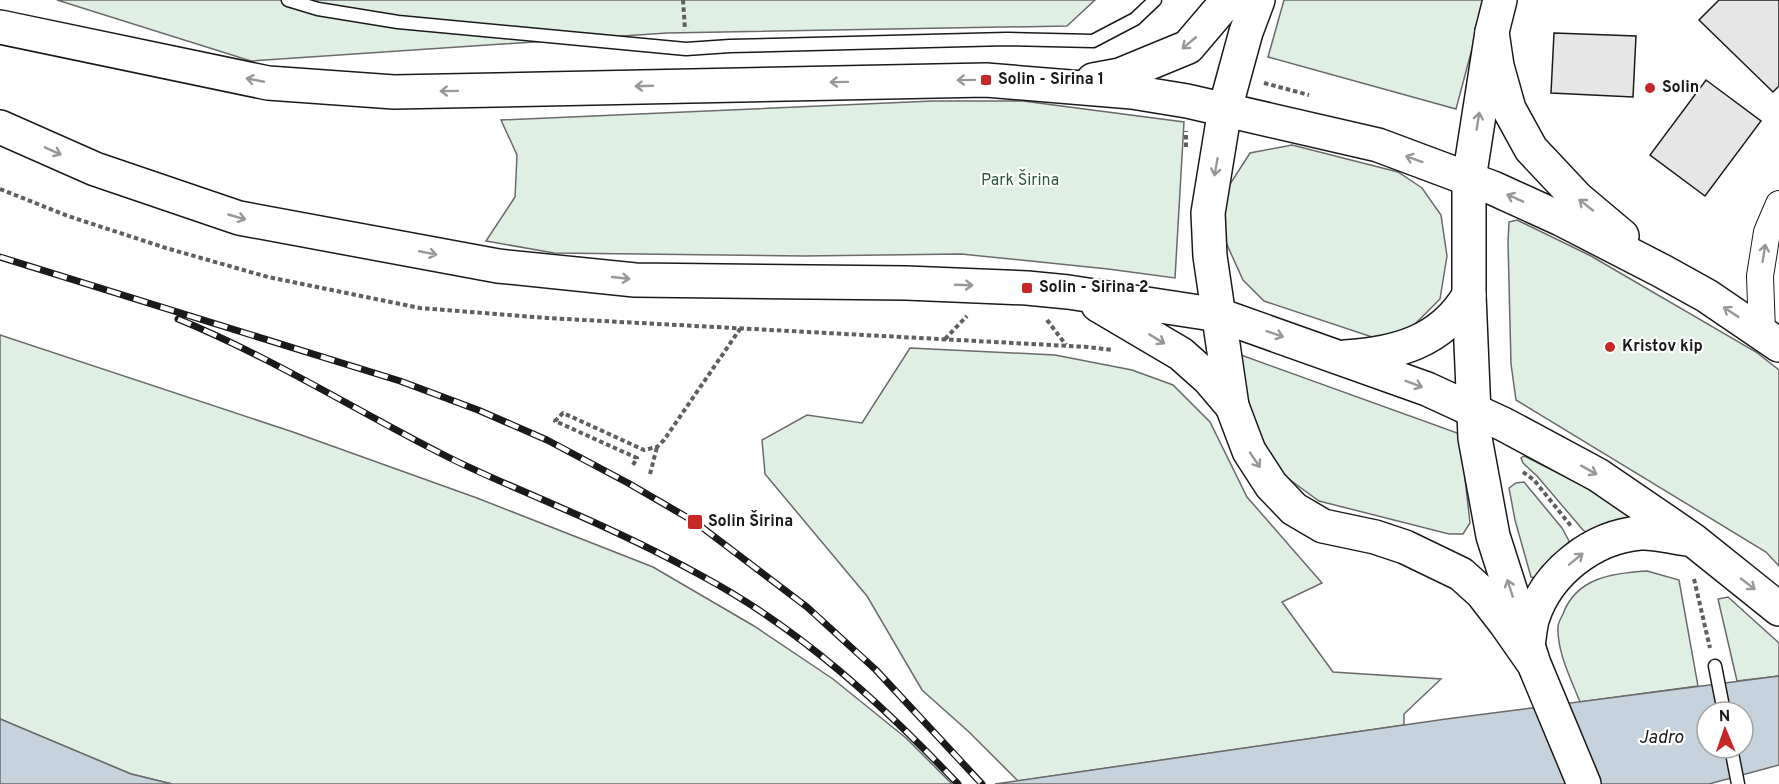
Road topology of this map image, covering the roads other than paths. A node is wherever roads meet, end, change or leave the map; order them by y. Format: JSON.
{"nodes":[{"id":1,"x":288,"y":0,"type":"edge"},
{"id":2,"x":1155,"y":0,"type":"edge"},
{"id":3,"x":1228,"y":0,"type":"edge"},
{"id":4,"x":1258,"y":0,"type":"edge"},
{"id":5,"x":1500,"y":0,"type":"edge"},
{"id":6,"x":0,"y":27,"type":"edge"},
{"id":7,"x":1492,"y":32,"type":"junction"},
{"id":8,"x":1066,"y":86,"type":"junction"},
{"id":9,"x":1225,"y":109,"type":"junction"},
{"id":10,"x":0,"y":127,"type":"edge"},
{"id":11,"x":1469,"y":179,"type":"junction"},
{"id":12,"x":1779,"y":204,"type":"edge"},
{"id":13,"x":1662,"y":271,"type":"junction"},
{"id":14,"x":1068,"y":292,"type":"junction"},
{"id":15,"x":1468,"y":295,"type":"junction"},
{"id":16,"x":1219,"y":315,"type":"junction"},
{"id":17,"x":1770,"y":338,"type":"edge"},
{"id":18,"x":1340,"y":357,"type":"junction"},
{"id":19,"x":1232,"y":406,"type":"junction"},
{"id":20,"x":1475,"y":411,"type":"junction"},
{"id":21,"x":1692,"y":556,"type":"junction"},
{"id":22,"x":1779,"y":609,"type":"edge"},
{"id":23,"x":1531,"y":654,"type":"junction"},
{"id":24,"x":1714,"y":666,"type":"road end"},
{"id":25,"x":1721,"y":700,"type":"edge"},
{"id":26,"x":1733,"y":760,"type":"edge"},
{"id":27,"x":1584,"y":784,"type":"edge"},
{"id":28,"x":1738,"y":784,"type":"edge"}],
"edges":[{"from":1,"to":2,"type":"lane"},
{"from":3,"to":8,"type":"main road","one_way":true},
{"from":4,"to":9,"type":"main road"},
{"from":5,"to":7,"type":"main road"},
{"from":8,"to":6,"type":"main road","one_way":true},
{"from":11,"to":7,"type":"main road","one_way":true},
{"from":13,"to":7,"type":"main road","one_way":true},
{"from":8,"to":9,"type":"main road"},
{"from":11,"to":9,"type":"main road","one_way":true},
{"from":9,"to":16,"type":"main road","one_way":true},
{"from":10,"to":14,"type":"main road","one_way":true},
{"from":13,"to":11,"type":"main road","one_way":true},
{"from":11,"to":15,"type":"main road"},
{"from":17,"to":12,"type":"street","one_way":true},
{"from":17,"to":13,"type":"main road","one_way":true},
{"from":14,"to":16,"type":"main road"},
{"from":14,"to":19,"type":"main road","one_way":true},
{"from":15,"to":18,"type":"main road"},
{"from":15,"to":20,"type":"main road"},
{"from":16,"to":18,"type":"main road","one_way":true},
{"from":16,"to":19,"type":"main road"},
{"from":18,"to":20,"type":"main road","one_way":true},
{"from":19,"to":23,"type":"main road","one_way":true},
{"from":20,"to":21,"type":"main road","one_way":true},
{"from":23,"to":20,"type":"main road","one_way":true},
{"from":21,"to":22,"type":"main road","one_way":true},
{"from":23,"to":21,"type":"main road","one_way":true},
{"from":23,"to":27,"type":"main road"},
{"from":24,"to":25,"type":"lane"},
{"from":26,"to":28,"type":"lane"}]}
